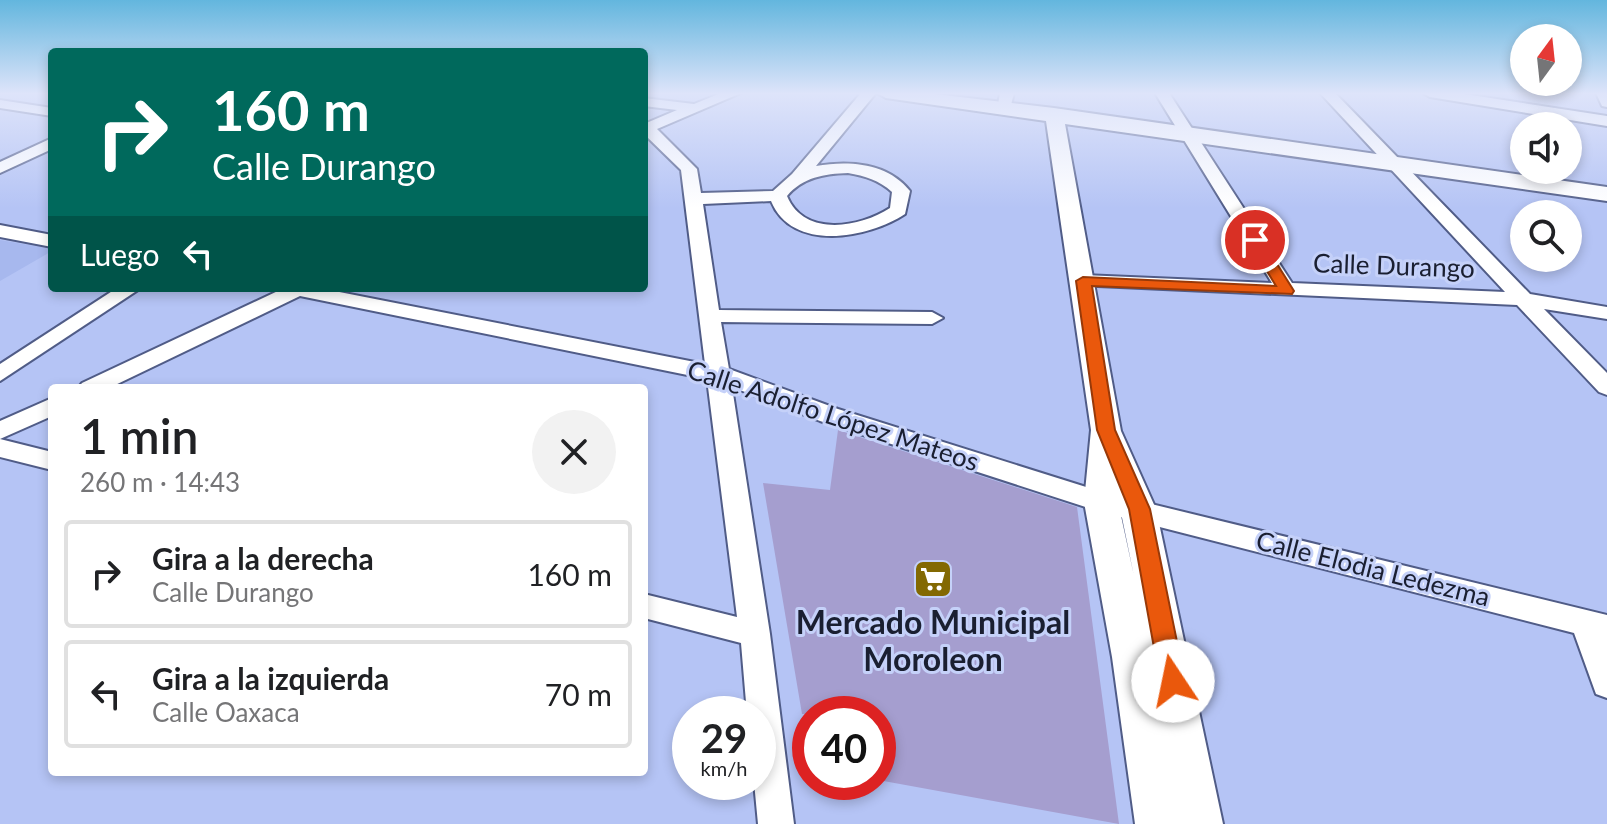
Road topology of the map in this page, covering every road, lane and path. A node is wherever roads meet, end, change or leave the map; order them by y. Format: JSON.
{"nodes":[{"id":1,"x":837,"y":131,"type":"edge"},
{"id":2,"x":1057,"y":131,"type":"edge"},
{"id":3,"x":1163,"y":131,"type":"edge"},
{"id":4,"x":1188,"y":131,"type":"edge"},
{"id":5,"x":1364,"y":131,"type":"edge"},
{"id":6,"x":648,"y":132,"type":"edge"},
{"id":7,"x":1190,"y":135,"type":"junction"},
{"id":8,"x":48,"y":145,"type":"edge"},
{"id":9,"x":1394,"y":163,"type":"junction"},
{"id":10,"x":0,"y":168,"type":"edge"},
{"id":11,"x":799,"y":176,"type":"junction"},
{"id":12,"x":1607,"y":191,"type":"edge"},
{"id":13,"x":778,"y":196,"type":"junction"},
{"id":14,"x":693,"y":199,"type":"junction"},
{"id":15,"x":0,"y":231,"type":"edge"},
{"id":16,"x":48,"y":240,"type":"edge"},
{"id":17,"x":1083,"y":281,"type":"junction"},
{"id":18,"x":1287,"y":291,"type":"junction"},
{"id":19,"x":125,"y":292,"type":"edge"},
{"id":20,"x":289,"y":292,"type":"edge"},
{"id":21,"x":310,"y":292,"type":"edge"},
{"id":22,"x":1523,"y":299,"type":"junction"},
{"id":23,"x":1607,"y":313,"type":"edge"},
{"id":24,"x":712,"y":316,"type":"junction"},
{"id":25,"x":932,"y":318,"type":"dead end"},
{"id":26,"x":0,"y":374,"type":"edge"},
{"id":27,"x":720,"y":374,"type":"junction"},
{"id":28,"x":98,"y":384,"type":"edge"},
{"id":29,"x":1607,"y":387,"type":"edge"},
{"id":30,"x":48,"y":408,"type":"edge"},
{"id":31,"x":1106,"y":430,"type":"junction"},
{"id":32,"x":0,"y":431,"type":"edge"},
{"id":33,"x":0,"y":448,"type":"edge"},
{"id":34,"x":48,"y":460,"type":"edge"},
{"id":35,"x":1101,"y":502,"type":"junction"},
{"id":36,"x":1139,"y":509,"type":"junction"},
{"id":37,"x":648,"y":607,"type":"edge"},
{"id":38,"x":1597,"y":625,"type":"edge"},
{"id":39,"x":755,"y":634,"type":"junction"},
{"id":40,"x":1607,"y":684,"type":"edge"},
{"id":41,"x":776,"y":824,"type":"edge"},
{"id":42,"x":1158,"y":824,"type":"edge"},
{"id":43,"x":1200,"y":824,"type":"edge"}],
"edges":[{"from":1,"to":11,"type":"street"},
{"from":2,"to":17,"type":"street"},
{"from":3,"to":7,"type":"street"},
{"from":4,"to":7,"type":"street"},
{"from":5,"to":9,"type":"street"},
{"from":6,"to":14,"type":"street"},
{"from":7,"to":9,"type":"street"},
{"from":7,"to":18,"type":"street"},
{"from":8,"to":10,"type":"street"},
{"from":9,"to":12,"type":"street"},
{"from":9,"to":22,"type":"street"},
{"from":11,"to":13,"type":"street"},
{"from":11,"to":13,"type":"street"},
{"from":13,"to":14,"type":"street"},
{"from":14,"to":24,"type":"street"},
{"from":15,"to":16,"type":"street"},
{"from":17,"to":18,"type":"street","name":"Calle Durango"},
{"from":17,"to":31,"type":"street"},
{"from":18,"to":22,"type":"street","name":"Calle Durango"},
{"from":19,"to":26,"type":"street"},
{"from":20,"to":28,"type":"street"},
{"from":21,"to":27,"type":"street","name":"Calle Adolfo López Mateos"},
{"from":22,"to":23,"type":"street","name":"Calle Durango"},
{"from":22,"to":29,"type":"street"},
{"from":24,"to":25,"type":"street"},
{"from":24,"to":27,"type":"street"},
{"from":27,"to":35,"type":"street","name":"Calle Adolfo López Mateos"},
{"from":27,"to":39,"type":"street"},
{"from":30,"to":32,"type":"street"},
{"from":31,"to":35,"type":"street"},
{"from":31,"to":36,"type":"street"},
{"from":33,"to":34,"type":"street"},
{"from":35,"to":36,"type":"street","name":"Calle Adolfo López Mateos"},
{"from":35,"to":42,"type":"street"},
{"from":36,"to":38,"type":"street","name":"Calle Elodia Ledezma"},
{"from":36,"to":43,"type":"street"},
{"from":37,"to":39,"type":"street"},
{"from":38,"to":40,"type":"street"},
{"from":39,"to":41,"type":"street"}]}
